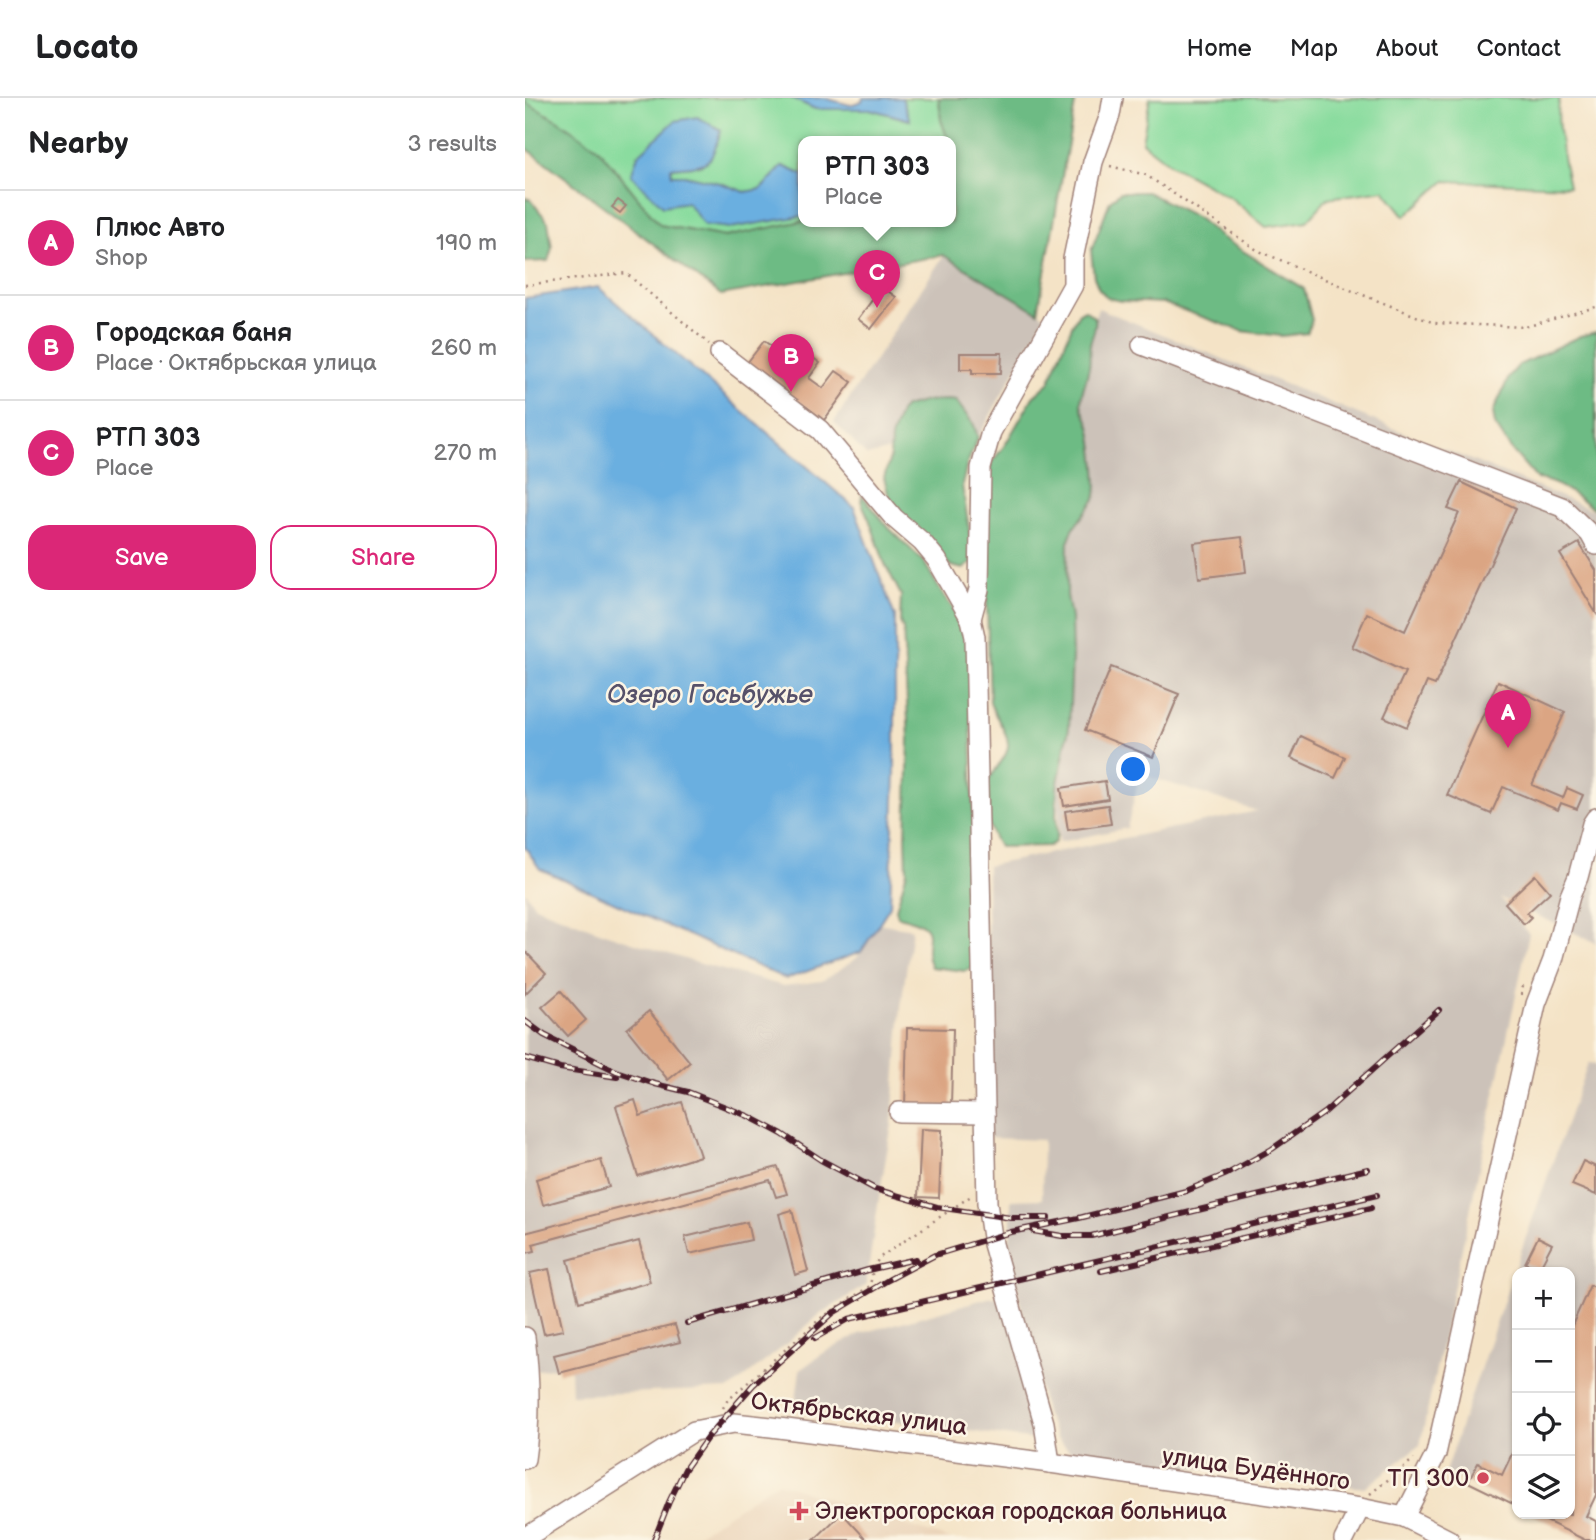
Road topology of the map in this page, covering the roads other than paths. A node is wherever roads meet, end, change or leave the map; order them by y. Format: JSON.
{"nodes":[{"id":1,"x":1113,"y":98,"type":"edge"},
{"id":2,"x":1142,"y":345,"type":"dead end"},
{"id":3,"x":720,"y":352,"type":"road end"},
{"id":4,"x":1596,"y":545,"type":"edge"},
{"id":5,"x":971,"y":619,"type":"junction"},
{"id":6,"x":1596,"y":818,"type":"edge"},
{"id":7,"x":899,"y":1112,"type":"dead end"},
{"id":8,"x":985,"y":1113,"type":"junction"},
{"id":9,"x":525,"y":1337,"type":"edge"},
{"id":10,"x":525,"y":1459,"type":"edge"},
{"id":11,"x":1050,"y":1463,"type":"junction"},
{"id":12,"x":1352,"y":1507,"type":"junction"},
{"id":13,"x":1404,"y":1517,"type":"junction"},
{"id":14,"x":525,"y":1538,"type":"edge"},
{"id":15,"x":1344,"y":1540,"type":"edge"},
{"id":16,"x":1449,"y":1540,"type":"edge"}],
"edges":[{"from":1,"to":5,"type":"street"},
{"from":2,"to":4,"type":"street"},
{"from":3,"to":5,"type":"street"},
{"from":5,"to":8,"type":"street"},
{"from":6,"to":13,"type":"street"},
{"from":7,"to":8,"type":"street"},
{"from":8,"to":11,"type":"street"},
{"from":9,"to":10,"type":"street"},
{"from":11,"to":12,"type":"street","name":"улица Будённого"},
{"from":11,"to":14,"type":"street","name":"Октябрьская улица"},
{"from":12,"to":13,"type":"street","name":"улица Будённого"},
{"from":12,"to":15,"type":"street"},
{"from":13,"to":16,"type":"street","name":"улица Будённого"}]}
